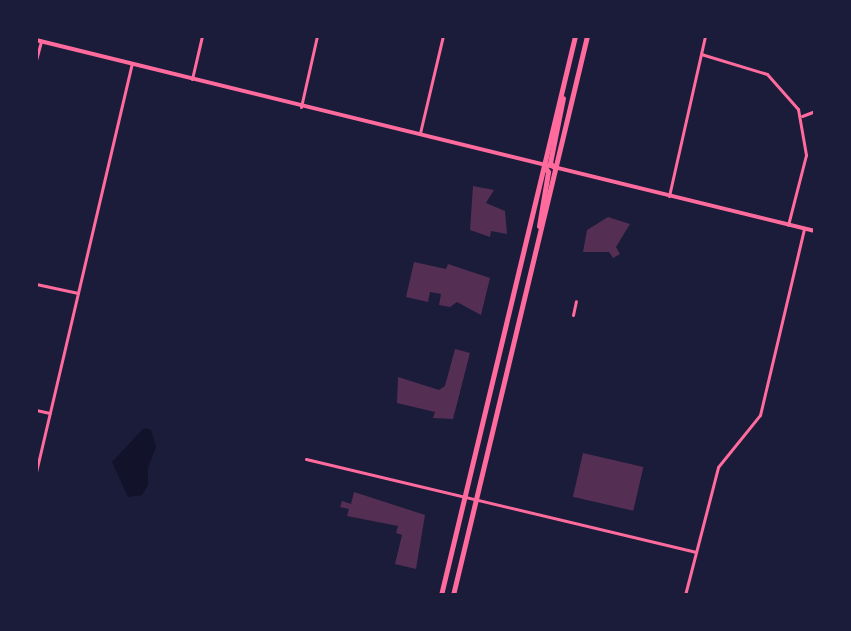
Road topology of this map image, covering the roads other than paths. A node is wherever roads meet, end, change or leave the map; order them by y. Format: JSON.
{"nodes":[{"id":1,"x":202,"y":36,"type":"edge"},
{"id":2,"x":317,"y":36,"type":"edge"},
{"id":3,"x":443,"y":36,"type":"edge"},
{"id":4,"x":575,"y":36,"type":"edge"},
{"id":5,"x":587,"y":36,"type":"edge"},
{"id":6,"x":705,"y":36,"type":"edge"},
{"id":7,"x":38,"y":41,"type":"edge"},
{"id":8,"x":701,"y":54,"type":"junction"},
{"id":9,"x":36,"y":60,"type":"edge"},
{"id":10,"x":132,"y":64,"type":"junction"},
{"id":11,"x":192,"y":80,"type":"junction"},
{"id":12,"x":564,"y":81,"type":"junction"},
{"id":13,"x":301,"y":107,"type":"junction"},
{"id":14,"x":815,"y":111,"type":"edge"},
{"id":15,"x":802,"y":116,"type":"junction"},
{"id":16,"x":419,"y":136,"type":"junction"},
{"id":17,"x":544,"y":165,"type":"junction"},
{"id":18,"x":555,"y":168,"type":"junction"},
{"id":19,"x":669,"y":196,"type":"junction"},
{"id":20,"x":788,"y":225,"type":"junction"},
{"id":21,"x":804,"y":229,"type":"junction"},
{"id":22,"x":815,"y":231,"type":"edge"},
{"id":23,"x":539,"y":235,"type":"junction"},
{"id":24,"x":36,"y":284,"type":"edge"},
{"id":25,"x":78,"y":293,"type":"junction"},
{"id":26,"x":576,"y":301,"type":"dead end"},
{"id":27,"x":573,"y":315,"type":"dead end"},
{"id":28,"x":36,"y":410,"type":"edge"},
{"id":29,"x":50,"y":413,"type":"junction"},
{"id":30,"x":306,"y":459,"type":"dead end"},
{"id":31,"x":36,"y":472,"type":"edge"},
{"id":32,"x":464,"y":498,"type":"junction"},
{"id":33,"x":475,"y":500,"type":"junction"},
{"id":34,"x":695,"y":552,"type":"junction"},
{"id":35,"x":441,"y":595,"type":"edge"},
{"id":36,"x":453,"y":595,"type":"edge"},
{"id":37,"x":685,"y":595,"type":"edge"}],
"edges":[{"from":1,"to":11,"type":"street"},
{"from":2,"to":13,"type":"street"},
{"from":3,"to":16,"type":"street"},
{"from":4,"to":12,"type":"main road"},
{"from":5,"to":18,"type":"main road"},
{"from":6,"to":8,"type":"street"},
{"from":7,"to":9,"type":"street"},
{"from":7,"to":10,"type":"street"},
{"from":8,"to":15,"type":"street"},
{"from":8,"to":19,"type":"street"},
{"from":10,"to":11,"type":"street"},
{"from":10,"to":25,"type":"street"},
{"from":11,"to":13,"type":"street"},
{"from":12,"to":17,"type":"main road"},
{"from":12,"to":18,"type":"main road"},
{"from":13,"to":16,"type":"street"},
{"from":14,"to":15,"type":"street"},
{"from":15,"to":20,"type":"street"},
{"from":16,"to":17,"type":"street"},
{"from":17,"to":18,"type":"street"},
{"from":17,"to":23,"type":"main road"},
{"from":17,"to":32,"type":"main road"},
{"from":18,"to":19,"type":"street"},
{"from":18,"to":23,"type":"main road"},
{"from":19,"to":20,"type":"street"},
{"from":20,"to":21,"type":"street"},
{"from":21,"to":22,"type":"street"},
{"from":21,"to":34,"type":"street"},
{"from":23,"to":33,"type":"main road"},
{"from":24,"to":25,"type":"street"},
{"from":25,"to":29,"type":"street"},
{"from":26,"to":27,"type":"street"},
{"from":28,"to":29,"type":"street"},
{"from":29,"to":31,"type":"street"},
{"from":30,"to":32,"type":"street"},
{"from":32,"to":33,"type":"street"},
{"from":32,"to":35,"type":"main road"},
{"from":33,"to":34,"type":"street"},
{"from":33,"to":36,"type":"main road"},
{"from":34,"to":37,"type":"street"}]}
